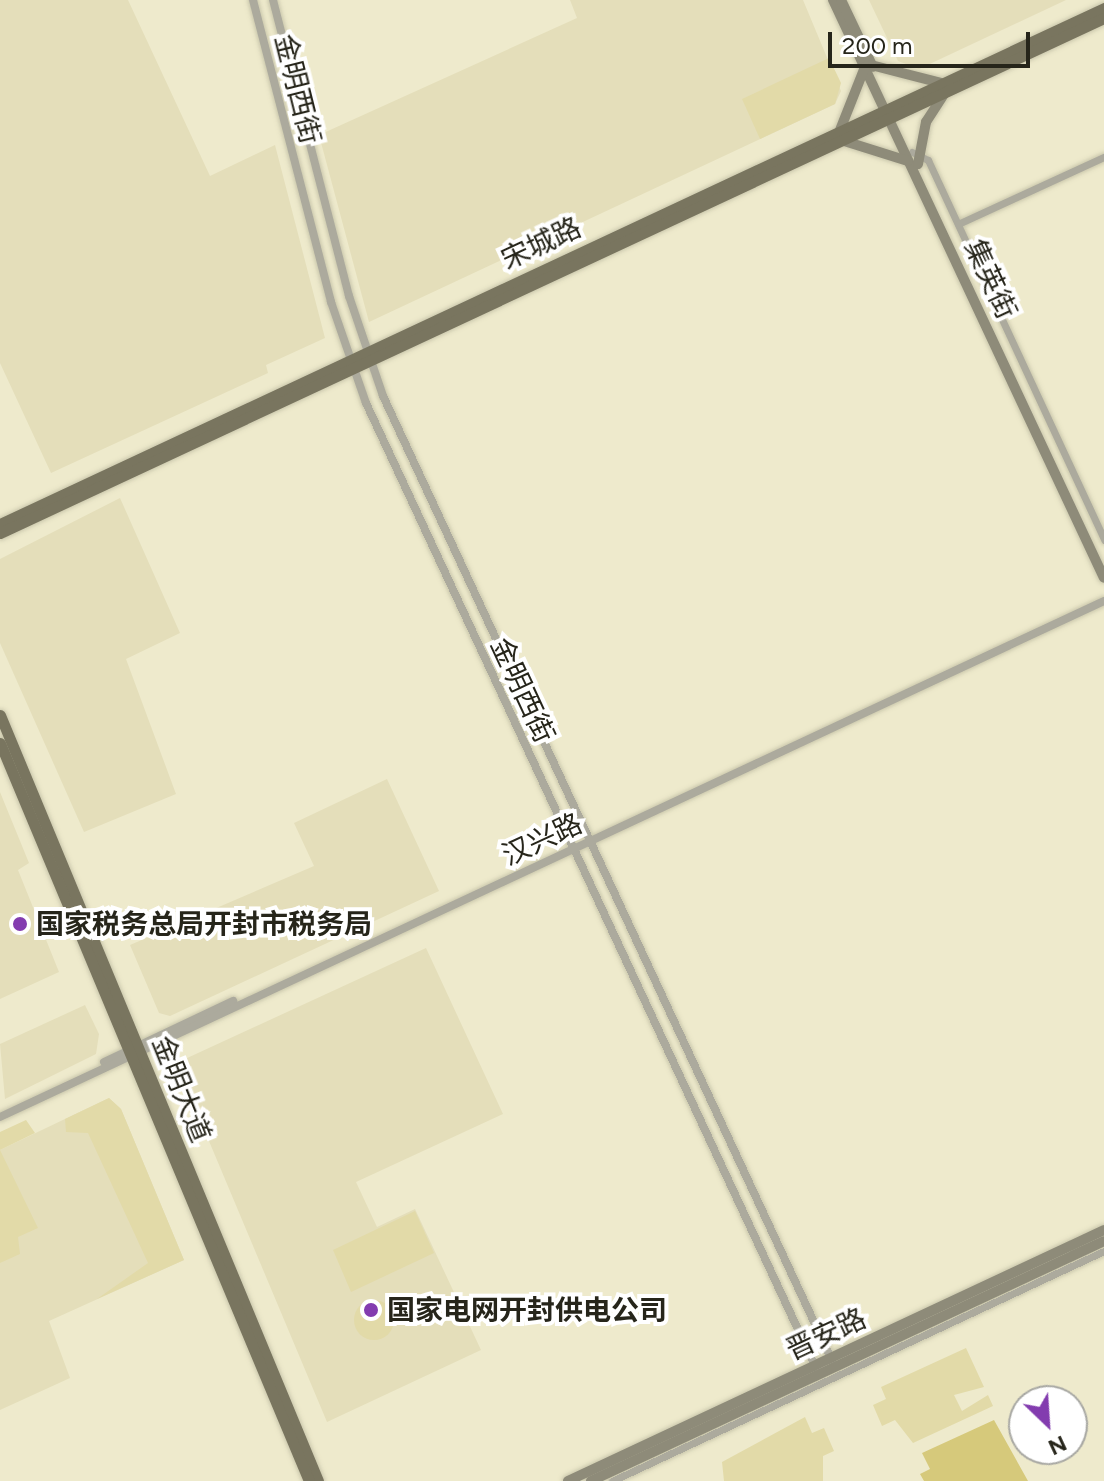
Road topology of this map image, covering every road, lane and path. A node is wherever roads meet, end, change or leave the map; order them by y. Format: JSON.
{"nodes":[{"id":1,"x":253,"y":0,"type":"edge"},
{"id":2,"x":273,"y":0,"type":"edge"},
{"id":3,"x":833,"y":0,"type":"edge"},
{"id":4,"x":841,"y":0,"type":"edge"},
{"id":5,"x":1104,"y":8,"type":"edge"},
{"id":6,"x":1104,"y":18,"type":"edge"},
{"id":7,"x":868,"y":66,"type":"junction"},
{"id":8,"x":944,"y":87,"type":"junction"},
{"id":9,"x":890,"y":112,"type":"junction"},
{"id":10,"x":841,"y":135,"type":"junction"},
{"id":11,"x":1104,"y":157,"type":"edge"},
{"id":12,"x":914,"y":158,"type":"junction"},
{"id":13,"x":958,"y":224,"type":"junction"},
{"id":14,"x":369,"y":356,"type":"junction"},
{"id":15,"x":351,"y":365,"type":"junction"},
{"id":16,"x":0,"y":524,"type":"edge"},
{"id":17,"x":0,"y":533,"type":"edge"},
{"id":18,"x":1104,"y":540,"type":"edge"},
{"id":19,"x":1104,"y":562,"type":"edge"},
{"id":20,"x":1104,"y":578,"type":"edge"},
{"id":21,"x":1104,"y":598,"type":"edge"},
{"id":22,"x":0,"y":715,"type":"edge"},
{"id":23,"x":0,"y":743,"type":"edge"},
{"id":24,"x":589,"y":838,"type":"junction"},
{"id":25,"x":572,"y":846,"type":"junction"},
{"id":26,"x":135,"y":1050,"type":"junction"},
{"id":27,"x":0,"y":1114,"type":"edge"},
{"id":28,"x":1104,"y":1230,"type":"edge"},
{"id":29,"x":1104,"y":1241,"type":"edge"},
{"id":30,"x":1104,"y":1251,"type":"edge"},
{"id":31,"x":833,"y":1363,"type":"junction"},
{"id":32,"x":817,"y":1370,"type":"junction"},
{"id":33,"x":309,"y":1481,"type":"edge"},
{"id":34,"x":318,"y":1481,"type":"edge"},
{"id":35,"x":568,"y":1481,"type":"edge"},
{"id":36,"x":591,"y":1481,"type":"edge"},
{"id":37,"x":612,"y":1481,"type":"edge"}],
"edges":[{"from":1,"to":15,"type":"street","name":"金明西街"},
{"from":2,"to":14,"type":"street","name":"金明西街"},
{"from":3,"to":7,"type":"main road","name":"集英街"},
{"from":4,"to":7,"type":"main road","name":"集英街"},
{"from":5,"to":8,"type":"main road","name":"宋城路"},
{"from":6,"to":8,"type":"main road","name":"宋城路"},
{"from":7,"to":8,"type":"main road"},
{"from":7,"to":9,"type":"main road","name":"集英街"},
{"from":7,"to":10,"type":"main road"},
{"from":8,"to":9,"type":"main road","name":"宋城路"},
{"from":8,"to":12,"type":"main road"},
{"from":9,"to":10,"type":"main road","name":"宋城路"},
{"from":9,"to":12,"type":"main road","name":"集英街"},
{"from":10,"to":12,"type":"main road"},
{"from":10,"to":14,"type":"main road","name":"宋城路"},
{"from":11,"to":13,"type":"street"},
{"from":12,"to":13,"type":"street"},
{"from":12,"to":19,"type":"main road","name":"集英街"},
{"from":12,"to":20,"type":"main road","name":"集英街"},
{"from":13,"to":18,"type":"street"},
{"from":14,"to":15,"type":"main road","name":"宋城路"},
{"from":14,"to":24,"type":"street","name":"金明西街"},
{"from":15,"to":16,"type":"main road","name":"宋城路"},
{"from":15,"to":17,"type":"main road","name":"宋城路"},
{"from":15,"to":25,"type":"street","name":"金明西街"},
{"from":21,"to":24,"type":"street","name":"汉兴路"},
{"from":22,"to":26,"type":"main road","name":"金明大道"},
{"from":23,"to":26,"type":"main road","name":"金明大道"},
{"from":24,"to":25,"type":"street","name":"汉兴路"},
{"from":24,"to":31,"type":"street","name":"金明西街"},
{"from":25,"to":26,"type":"street","name":"汉兴路"},
{"from":25,"to":32,"type":"street","name":"金明西街"},
{"from":26,"to":27,"type":"street","name":"汉兴路"},
{"from":26,"to":33,"type":"main road","name":"金明大道"},
{"from":26,"to":34,"type":"main road","name":"金明大道"},
{"from":28,"to":31,"type":"main road","name":"晋安路"},
{"from":29,"to":31,"type":"main road","name":"晋安路"},
{"from":30,"to":37,"type":"street"},
{"from":31,"to":32,"type":"main road","name":"晋安路"},
{"from":32,"to":35,"type":"main road","name":"晋安路"},
{"from":32,"to":36,"type":"main road","name":"晋安路"}]}
